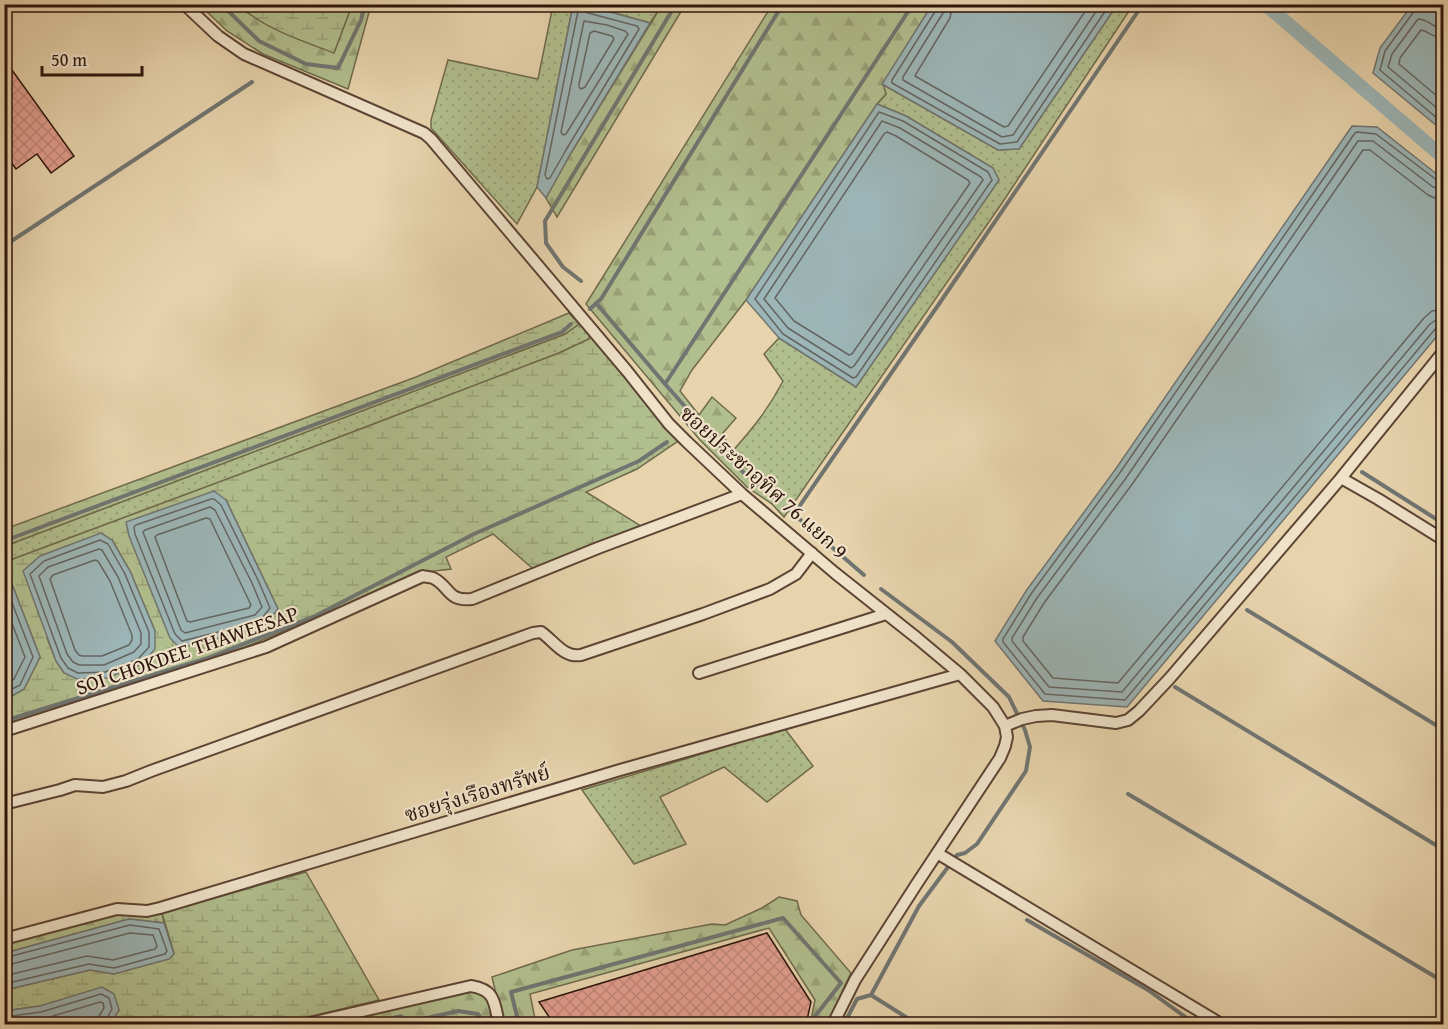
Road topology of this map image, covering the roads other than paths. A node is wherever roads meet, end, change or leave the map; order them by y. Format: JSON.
{"nodes":[{"id":1,"x":184,"y":4,"type":"edge"},
{"id":2,"x":1443,"y":351,"type":"edge"},
{"id":3,"x":1341,"y":478,"type":"junction"},
{"id":4,"x":742,"y":494,"type":"junction"},
{"id":5,"x":1443,"y":540,"type":"edge"},
{"id":6,"x":812,"y":553,"type":"junction"},
{"id":7,"x":886,"y":614,"type":"junction"},
{"id":8,"x":699,"y":673,"type":"dead end"},
{"id":9,"x":960,"y":674,"type":"junction"},
{"id":10,"x":1005,"y":726,"type":"junction"},
{"id":11,"x":4,"y":731,"type":"edge"},
{"id":12,"x":4,"y":804,"type":"edge"},
{"id":13,"x":937,"y":853,"type":"junction"},
{"id":14,"x":4,"y":939,"type":"edge"},
{"id":15,"x":306,"y":1024,"type":"edge"},
{"id":16,"x":499,"y":1024,"type":"edge"},
{"id":17,"x":833,"y":1024,"type":"edge"},
{"id":18,"x":1221,"y":1024,"type":"edge"}],
"edges":[{"from":1,"to":4,"type":"street","name":"ซอยประชาอุทิศ 76 แยก 9"},
{"from":2,"to":3,"type":"street"},
{"from":3,"to":5,"type":"street"},
{"from":3,"to":10,"type":"street"},
{"from":4,"to":6,"type":"street","name":"ซอยประชาอุทิศ 76 แยก 9"},
{"from":4,"to":11,"type":"street","name":"SOI CHOKDEE THAWEESAP"},
{"from":6,"to":7,"type":"street","name":"ซอยประชาอุทิศ 76 แยก 9"},
{"from":6,"to":12,"type":"street"},
{"from":7,"to":8,"type":"street"},
{"from":7,"to":9,"type":"street","name":"ซอยประชาอุทิศ 76 แยก 9"},
{"from":9,"to":10,"type":"street","name":"ซอยประชาอุทิศ 76 แยก 9"},
{"from":9,"to":14,"type":"street","name":"ซอยรุ่งเรืองทรัพย์"},
{"from":10,"to":13,"type":"street"},
{"from":13,"to":17,"type":"street"},
{"from":13,"to":18,"type":"street"},
{"from":15,"to":16,"type":"street"}]}
